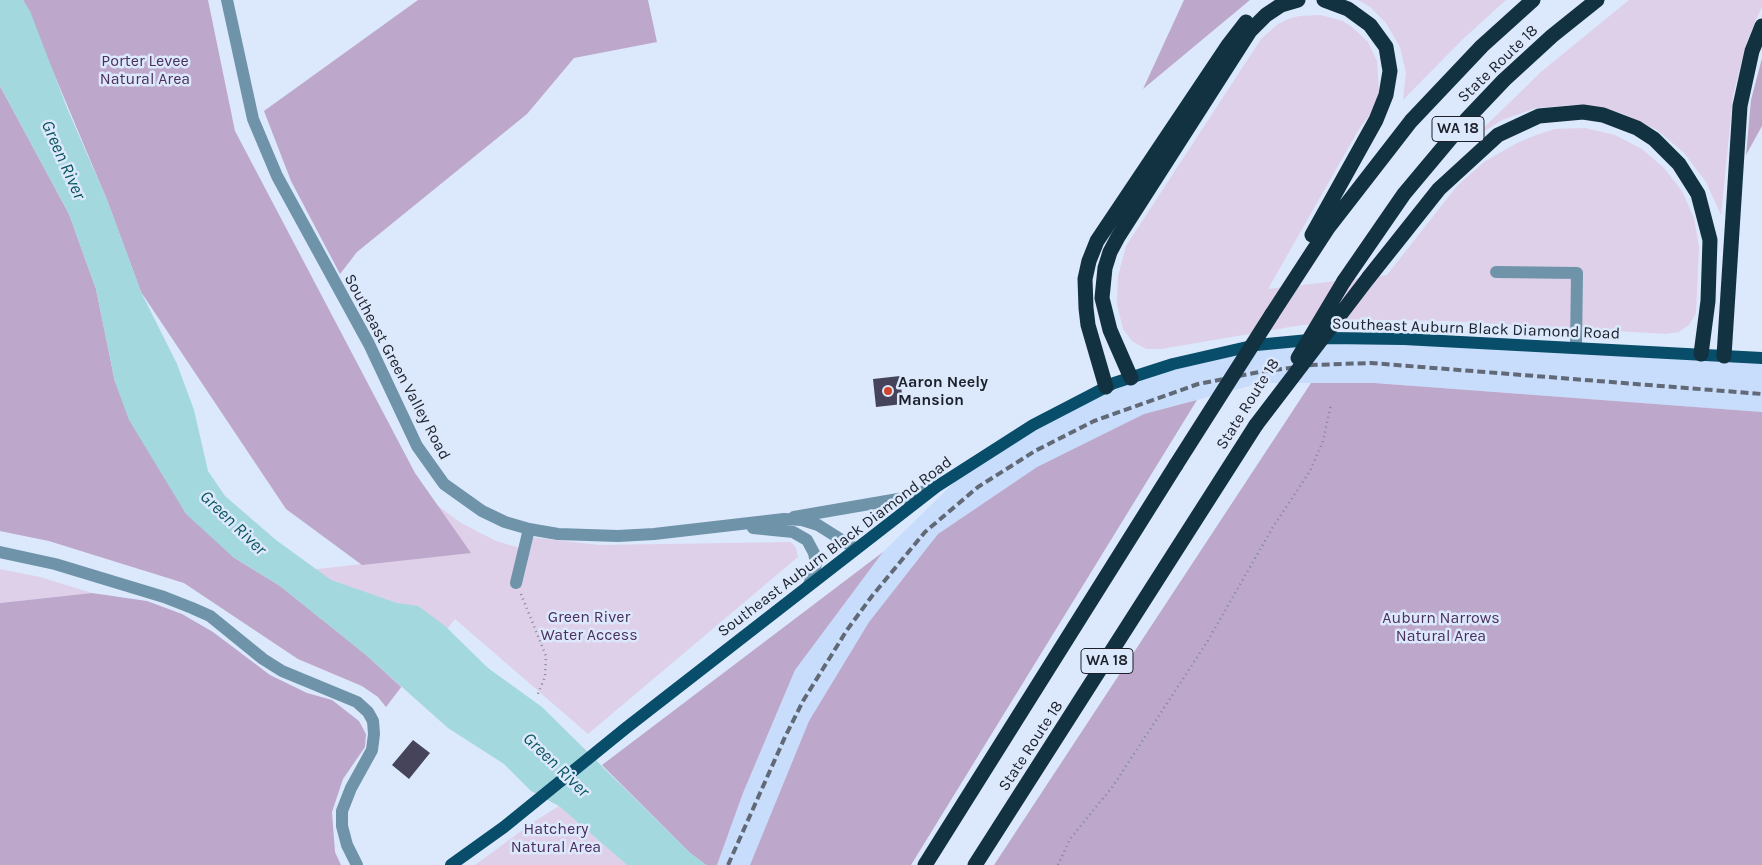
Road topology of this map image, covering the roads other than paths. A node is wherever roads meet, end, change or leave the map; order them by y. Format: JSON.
{"nodes":[{"id":1,"x":227,"y":0,"type":"edge"},
{"id":2,"x":1274,"y":0,"type":"edge"},
{"id":3,"x":1298,"y":0,"type":"edge"},
{"id":4,"x":1324,"y":0,"type":"edge"},
{"id":5,"x":1533,"y":0,"type":"edge"},
{"id":6,"x":1597,"y":0,"type":"edge"},
{"id":7,"x":1762,"y":26,"type":"edge"},
{"id":8,"x":1496,"y":272,"type":"dead end"},
{"id":9,"x":1293,"y":275,"type":"junction"},
{"id":10,"x":1576,"y":348,"type":"junction"},
{"id":11,"x":1700,"y":354,"type":"junction"},
{"id":12,"x":1724,"y":356,"type":"junction"},
{"id":13,"x":1762,"y":358,"type":"edge"},
{"id":14,"x":1131,"y":378,"type":"junction"},
{"id":15,"x":1106,"y":387,"type":"junction"},
{"id":16,"x":1256,"y":425,"type":"junction"},
{"id":17,"x":936,"y":487,"type":"junction"},
{"id":18,"x":784,"y":519,"type":"junction"},
{"id":19,"x":715,"y":527,"type":"junction"},
{"id":20,"x":529,"y":529,"type":"junction"},
{"id":21,"x":856,"y":548,"type":"junction"},
{"id":22,"x":0,"y":552,"type":"edge"},
{"id":23,"x":516,"y":583,"type":"road end"},
{"id":24,"x":809,"y":585,"type":"junction"},
{"id":25,"x":357,"y":865,"type":"edge"},
{"id":26,"x":451,"y":865,"type":"edge"},
{"id":27,"x":925,"y":865,"type":"edge"},
{"id":28,"x":975,"y":865,"type":"edge"}],
"edges":[{"from":1,"to":20,"type":"street","name":"Southeast Green Valley Road"},
{"from":2,"to":15,"type":"highway"},
{"from":3,"to":14,"type":"highway"},
{"from":4,"to":9,"type":"highway"},
{"from":5,"to":9,"type":"highway","name":"State Route 18","number":"WA 18"},
{"from":6,"to":16,"type":"highway","name":"State Route 18","number":"WA 18","bridge":true},
{"from":7,"to":12,"type":"highway"},
{"from":8,"to":10,"type":"street"},
{"from":9,"to":27,"type":"highway","name":"State Route 18","number":"WA 18","bridge":true},
{"from":10,"to":11,"type":"main road","name":"Southeast Auburn Black Diamond Road"},
{"from":10,"to":14,"type":"main road","name":"Southeast Auburn Black Diamond Road"},
{"from":11,"to":12,"type":"main road","name":"Southeast Auburn Black Diamond Road"},
{"from":11,"to":16,"type":"highway","bridge":true},
{"from":12,"to":13,"type":"main road","name":"Southeast Auburn Black Diamond Road"},
{"from":14,"to":15,"type":"main road","name":"Southeast Auburn Black Diamond Road"},
{"from":15,"to":17,"type":"main road","name":"Southeast Auburn Black Diamond Road"},
{"from":16,"to":28,"type":"highway","name":"State Route 18","number":"WA 18"},
{"from":17,"to":18,"type":"street"},
{"from":17,"to":21,"type":"main road","name":"Southeast Auburn Black Diamond Road"},
{"from":18,"to":19,"type":"street","name":"Southeast Green Valley Road"},
{"from":18,"to":21,"type":"street","name":"Southeast Green Valley Road"},
{"from":19,"to":20,"type":"street","name":"Southeast Green Valley Road"},
{"from":19,"to":24,"type":"street"},
{"from":20,"to":23,"type":"street"},
{"from":21,"to":24,"type":"main road","name":"Southeast Auburn Black Diamond Road"},
{"from":22,"to":25,"type":"street"},
{"from":24,"to":26,"type":"main road","name":"Southeast Auburn Black Diamond Road"}]}
